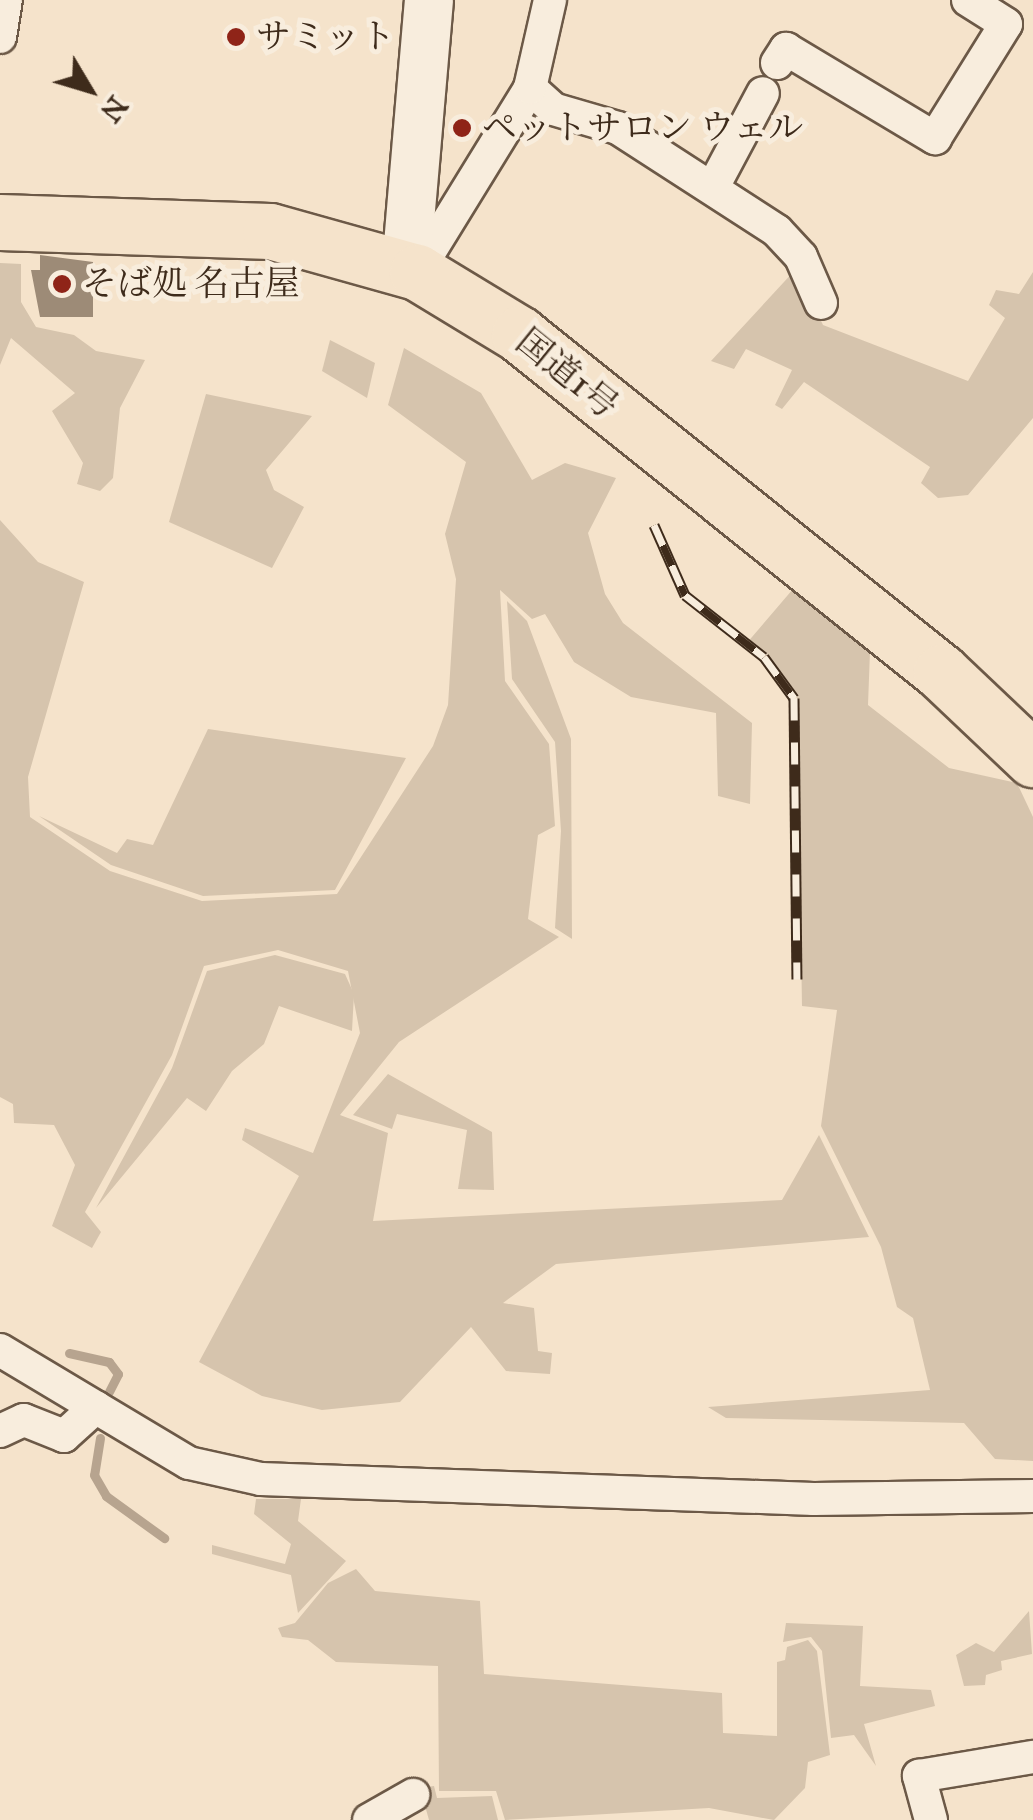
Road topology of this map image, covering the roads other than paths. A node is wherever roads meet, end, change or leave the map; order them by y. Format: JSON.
{"nodes":[{"id":1,"x":6,"y":0,"type":"edge"},
{"id":2,"x":429,"y":0,"type":"edge"},
{"id":3,"x":550,"y":0,"type":"edge"},
{"id":4,"x":968,"y":0,"type":"edge"},
{"id":5,"x":1004,"y":9,"type":"edge"},
{"id":6,"x":0,"y":37,"type":"edge"},
{"id":7,"x":777,"y":62,"type":"dead end"},
{"id":8,"x":530,"y":88,"type":"junction"},
{"id":9,"x":763,"y":94,"type":"dead end"},
{"id":10,"x":713,"y":187,"type":"junction"},
{"id":11,"x":0,"y":222,"type":"edge"},
{"id":12,"x":412,"y":270,"type":"junction"},
{"id":13,"x":821,"y":303,"type":"dead end"},
{"id":14,"x":1033,"y":759,"type":"edge"},
{"id":15,"x":0,"y":1350,"type":"edge"},
{"id":16,"x":96,"y":1407,"type":"junction"},
{"id":17,"x":0,"y":1431,"type":"edge"},
{"id":18,"x":1033,"y":1496,"type":"edge"},
{"id":19,"x":1033,"y":1757,"type":"edge"},
{"id":20,"x":413,"y":1796,"type":"dead end"},
{"id":21,"x":369,"y":1820,"type":"edge"},
{"id":22,"x":931,"y":1820,"type":"edge"}],
"edges":[{"from":1,"to":6,"type":"street"},
{"from":2,"to":12,"type":"street"},
{"from":3,"to":8,"type":"street"},
{"from":4,"to":5,"type":"street"},
{"from":5,"to":7,"type":"street"},
{"from":8,"to":10,"type":"street"},
{"from":8,"to":12,"type":"street"},
{"from":9,"to":10,"type":"street"},
{"from":10,"to":13,"type":"street"},
{"from":11,"to":12,"type":"highway","name":"国道1号"},
{"from":12,"to":14,"type":"highway","name":"国道1号"},
{"from":15,"to":16,"type":"street"},
{"from":16,"to":17,"type":"street"},
{"from":16,"to":18,"type":"street"},
{"from":19,"to":22,"type":"street"},
{"from":20,"to":21,"type":"street"}]}
